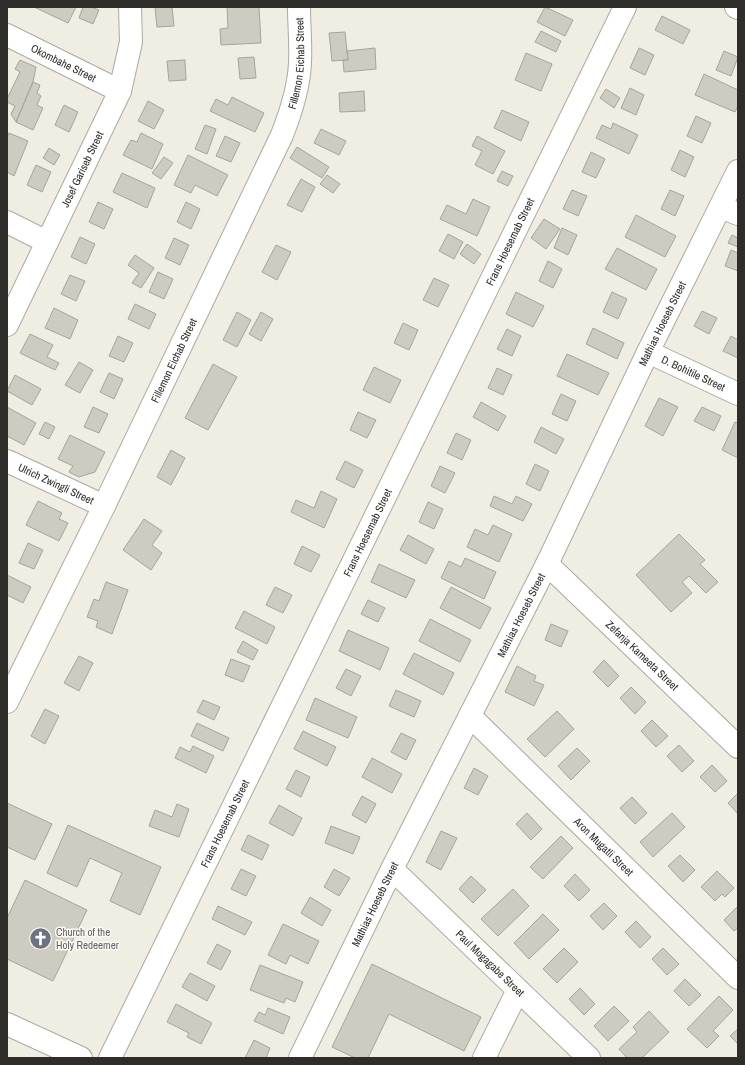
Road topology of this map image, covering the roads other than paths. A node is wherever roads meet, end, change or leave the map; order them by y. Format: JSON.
{"nodes":[{"id":1,"x":130,"y":7,"type":"edge"},
{"id":2,"x":299,"y":7,"type":"edge"},
{"id":3,"x":625,"y":7,"type":"edge"},
{"id":4,"x":7,"y":35,"type":"edge"},
{"id":5,"x":120,"y":91,"type":"junction"},
{"id":6,"x":738,"y":171,"type":"edge"},
{"id":7,"x":729,"y":211,"type":"edge"},
{"id":8,"x":7,"y":222,"type":"edge"},
{"id":9,"x":47,"y":242,"type":"junction"},
{"id":10,"x":7,"y":325,"type":"edge"},
{"id":11,"x":648,"y":352,"type":"junction"},
{"id":12,"x":738,"y":394,"type":"edge"},
{"id":13,"x":7,"y":461,"type":"edge"},
{"id":14,"x":104,"y":506,"type":"junction"},
{"id":15,"x":547,"y":564,"type":"junction"},
{"id":16,"x":7,"y":702,"type":"edge"},
{"id":17,"x":470,"y":716,"type":"junction"},
{"id":18,"x":738,"y":747,"type":"edge"},
{"id":19,"x":392,"y":869,"type":"junction"},
{"id":20,"x":738,"y":978,"type":"edge"},
{"id":21,"x":518,"y":990,"type":"junction"},
{"id":22,"x":7,"y":1024,"type":"edge"},
{"id":23,"x":81,"y":1058,"type":"edge"},
{"id":24,"x":110,"y":1058,"type":"edge"},
{"id":25,"x":300,"y":1058,"type":"edge"},
{"id":26,"x":484,"y":1058,"type":"edge"},
{"id":27,"x":589,"y":1058,"type":"edge"}],
"edges":[{"from":1,"to":5,"type":"street","name":"Josef Gariseb Street"},
{"from":2,"to":14,"type":"street","name":"Fillemon Eichab Street"},
{"from":3,"to":24,"type":"street","name":"Frans Hoesemab Street"},
{"from":4,"to":5,"type":"street","name":"Okombahe Street"},
{"from":5,"to":9,"type":"street","name":"Josef Gariseb Street"},
{"from":6,"to":7,"type":"street","name":"Mathias Hoeseb Street"},
{"from":7,"to":11,"type":"street","name":"Mathias Hoeseb Street"},
{"from":8,"to":9,"type":"street"},
{"from":9,"to":10,"type":"street","name":"Josef Gariseb Street"},
{"from":11,"to":12,"type":"street","name":"D. Bohitile Street"},
{"from":11,"to":15,"type":"street","name":"Mathias Hoeseb Street"},
{"from":13,"to":14,"type":"street","name":"Ulrich Zwingli Street"},
{"from":14,"to":16,"type":"street","name":"Fillemon Eichab Street"},
{"from":15,"to":17,"type":"street","name":"Mathias Hoeseb Street"},
{"from":15,"to":18,"type":"street","name":"Zefanja Kameeta Street"},
{"from":17,"to":19,"type":"street","name":"Mathias Hoeseb Street"},
{"from":17,"to":20,"type":"street","name":"Aron Mugatli Street"},
{"from":19,"to":21,"type":"street","name":"Paul Mogagabe Street"},
{"from":19,"to":25,"type":"street","name":"Mathias Hoeseb Street"},
{"from":21,"to":26,"type":"street"},
{"from":21,"to":27,"type":"street","name":"Paul Mogagabe Street"},
{"from":22,"to":23,"type":"street"}]}
